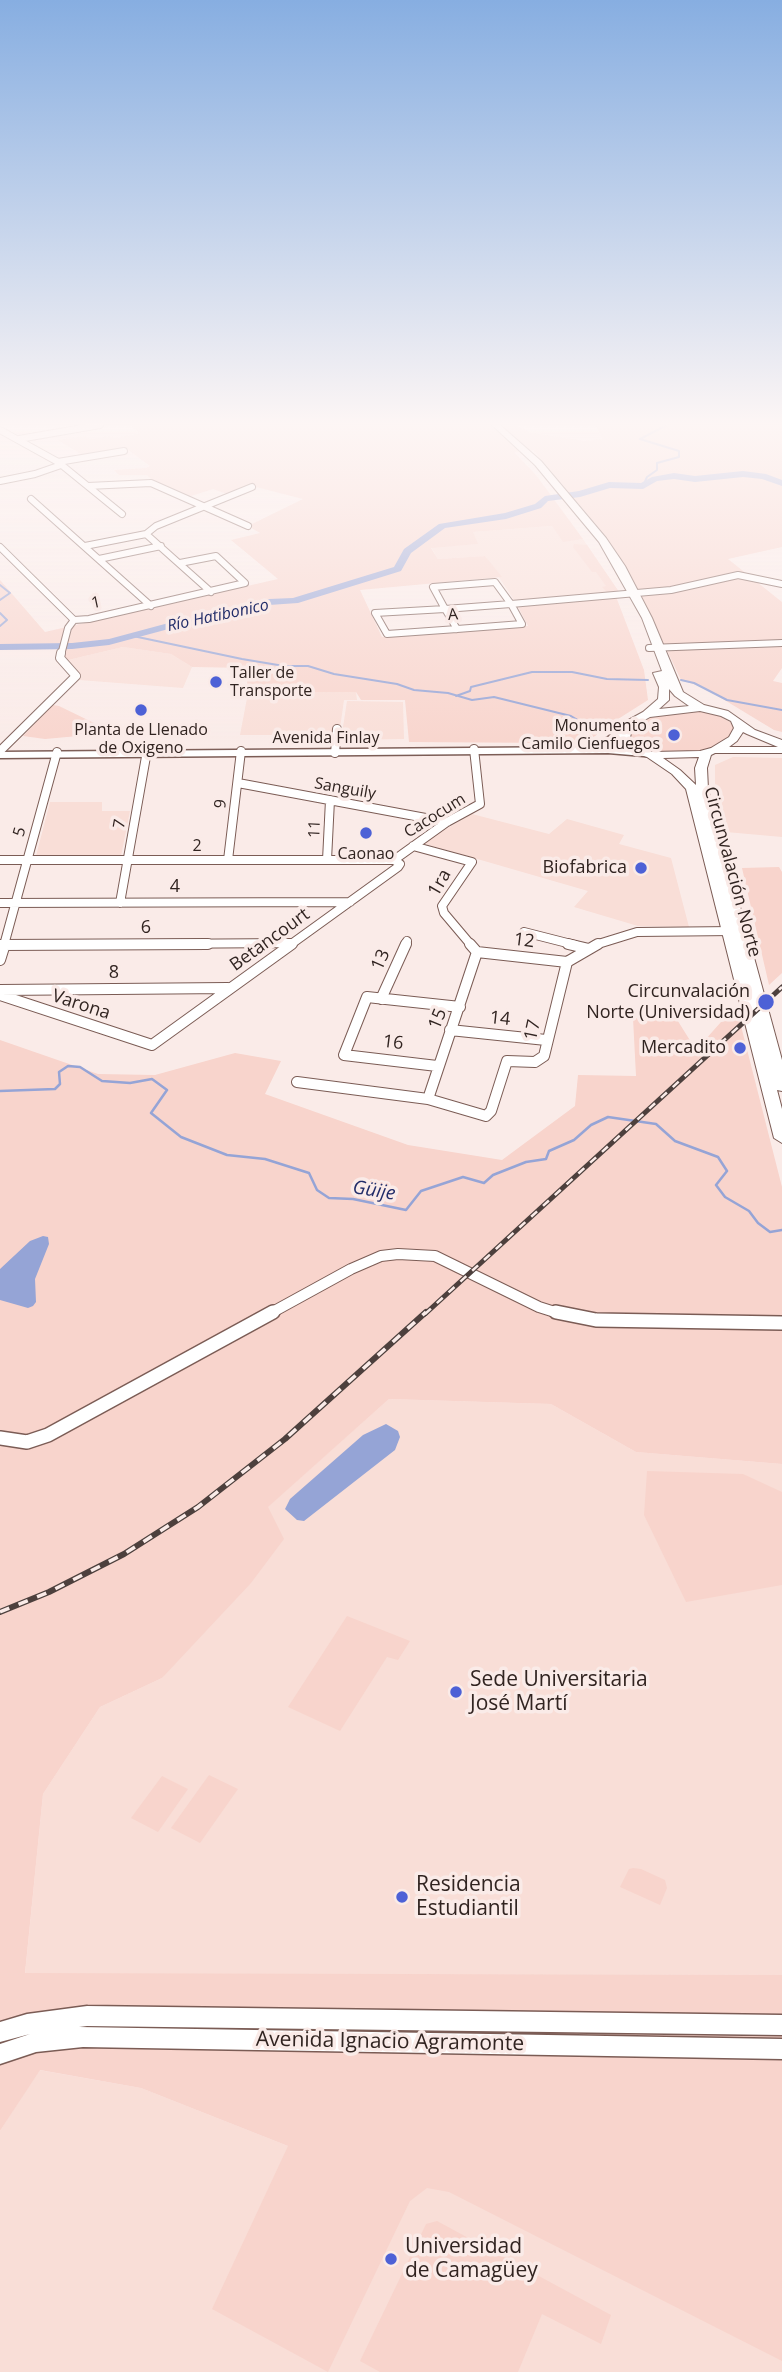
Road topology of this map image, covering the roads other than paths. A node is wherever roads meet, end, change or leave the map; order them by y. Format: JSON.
{"nodes":[{"id":1,"x":73,"y":536,"type":"edge"},
{"id":2,"x":131,"y":536,"type":"edge"},
{"id":3,"x":151,"y":536,"type":"edge"},
{"id":4,"x":595,"y":536,"type":"edge"},
{"id":5,"x":85,"y":546,"type":"junction"},
{"id":6,"x":161,"y":546,"type":"junction"},
{"id":7,"x":0,"y":547,"type":"edge"},
{"id":8,"x":99,"y":559,"type":"junction"},
{"id":9,"x":180,"y":563,"type":"junction"},
{"id":10,"x":782,"y":584,"type":"edge"},
{"id":11,"x":211,"y":592,"type":"junction"},
{"id":12,"x":630,"y":595,"type":"junction"},
{"id":13,"x":511,"y":604,"type":"junction"},
{"id":14,"x":151,"y":606,"type":"junction"},
{"id":15,"x":445,"y":609,"type":"junction"},
{"id":16,"x":74,"y":620,"type":"junction"},
{"id":17,"x":457,"y":629,"type":"junction"},
{"id":18,"x":782,"y":643,"type":"edge"},
{"id":19,"x":654,"y":647,"type":"junction"},
{"id":20,"x":701,"y":708,"type":"junction"},
{"id":21,"x":647,"y":714,"type":"junction"},
{"id":22,"x":736,"y":721,"type":"junction"},
{"id":23,"x":627,"y":725,"type":"junction"},
{"id":24,"x":337,"y":729,"type":"dead end"},
{"id":25,"x":782,"y":744,"type":"edge"},
{"id":26,"x":782,"y":750,"type":"edge"},
{"id":27,"x":335,"y":751,"type":"junction"},
{"id":28,"x":474,"y":751,"type":"junction"},
{"id":29,"x":241,"y":752,"type":"junction"},
{"id":30,"x":711,"y":752,"type":"junction"},
{"id":31,"x":0,"y":753,"type":"edge"},
{"id":32,"x":56,"y":753,"type":"junction"},
{"id":33,"x":147,"y":753,"type":"junction"},
{"id":34,"x":651,"y":755,"type":"junction"},
{"id":35,"x":238,"y":783,"type":"junction"},
{"id":36,"x":330,"y":800,"type":"junction"},
{"id":37,"x":447,"y":822,"type":"junction"},
{"id":38,"x":413,"y":846,"type":"junction"},
{"id":39,"x":0,"y":860,"type":"edge"},
{"id":40,"x":27,"y":860,"type":"junction"},
{"id":41,"x":128,"y":860,"type":"junction"},
{"id":42,"x":228,"y":860,"type":"junction"},
{"id":43,"x":327,"y":860,"type":"junction"},
{"id":44,"x":394,"y":860,"type":"junction"},
{"id":45,"x":350,"y":902,"type":"junction"},
{"id":46,"x":0,"y":903,"type":"edge"},
{"id":47,"x":16,"y":903,"type":"junction"},
{"id":48,"x":120,"y":903,"type":"junction"},
{"id":49,"x":734,"y":931,"type":"junction"},
{"id":50,"x":524,"y":932,"type":"dead end"},
{"id":51,"x":407,"y":941,"type":"dead end"},
{"id":52,"x":292,"y":943,"type":"junction"},
{"id":53,"x":2,"y":945,"type":"edge"},
{"id":54,"x":589,"y":949,"type":"junction"},
{"id":55,"x":477,"y":951,"type":"junction"},
{"id":56,"x":0,"y":960,"type":"edge"},
{"id":57,"x":567,"y":962,"type":"junction"},
{"id":58,"x":229,"y":988,"type":"junction"},
{"id":59,"x":0,"y":992,"type":"edge"},
{"id":60,"x":382,"y":999,"type":"junction"},
{"id":61,"x":460,"y":1007,"type":"junction"},
{"id":62,"x":450,"y":1030,"type":"junction"},
{"id":63,"x":546,"y":1040,"type":"junction"},
{"id":64,"x":152,"y":1045,"type":"joint"},
{"id":65,"x":344,"y":1055,"type":"joint"},
{"id":66,"x":437,"y":1066,"type":"junction"},
{"id":67,"x":297,"y":1082,"type":"dead end"},
{"id":68,"x":782,"y":1087,"type":"edge"},
{"id":69,"x":428,"y":1099,"type":"junction"},
{"id":70,"x":782,"y":1138,"type":"edge"},
{"id":71,"x":782,"y":1323,"type":"edge"},
{"id":72,"x":0,"y":1438,"type":"edge"},
{"id":73,"x":782,"y":2025,"type":"edge"},
{"id":74,"x":0,"y":2032,"type":"edge"},
{"id":75,"x":782,"y":2049,"type":"edge"},
{"id":76,"x":0,"y":2054,"type":"edge"}],
"edges":[{"from":1,"to":5,"type":"street"},
{"from":2,"to":5,"type":"street"},
{"from":3,"to":6,"type":"street"},
{"from":4,"to":12,"type":"highway"},
{"from":5,"to":8,"type":"street"},
{"from":6,"to":8,"type":"street"},
{"from":6,"to":9,"type":"street"},
{"from":7,"to":16,"type":"street"},
{"from":8,"to":14,"type":"street"},
{"from":9,"to":11,"type":"street"},
{"from":9,"to":11,"type":"street","name":"1"},
{"from":10,"to":12,"type":"street"},
{"from":11,"to":14,"type":"street","name":"1"},
{"from":12,"to":13,"type":"street"},
{"from":12,"to":19,"type":"highway"},
{"from":13,"to":15,"type":"street"},
{"from":13,"to":15,"type":"street"},
{"from":13,"to":17,"type":"street","name":"A"},
{"from":14,"to":16,"type":"street","name":"1"},
{"from":15,"to":17,"type":"street"},
{"from":15,"to":17,"type":"street","name":"A"},
{"from":16,"to":31,"type":"street"},
{"from":18,"to":19,"type":"street"},
{"from":19,"to":20,"type":"highway"},
{"from":19,"to":21,"type":"highway"},
{"from":20,"to":21,"type":"highway"},
{"from":20,"to":22,"type":"highway"},
{"from":21,"to":23,"type":"highway"},
{"from":22,"to":25,"type":"highway"},
{"from":22,"to":30,"type":"highway"},
{"from":23,"to":28,"type":"main road","name":"Avenida Finlay"},
{"from":23,"to":34,"type":"highway","name":"Circunvalación Norte"},
{"from":24,"to":27,"type":"street"},
{"from":26,"to":30,"type":"highway"},
{"from":27,"to":28,"type":"main road","name":"Avenida Finlay"},
{"from":27,"to":29,"type":"main road","name":"Avenida Finlay"},
{"from":28,"to":34,"type":"main road","name":"Avenida Finlay"},
{"from":28,"to":37,"type":"street","name":"Cacocum"},
{"from":29,"to":33,"type":"main road","name":"Avenida Finlay"},
{"from":29,"to":35,"type":"street","name":"9"},
{"from":30,"to":34,"type":"highway"},
{"from":30,"to":49,"type":"highway","name":"Circunvalación Norte"},
{"from":31,"to":32,"type":"main road","name":"Avenida Finlay"},
{"from":32,"to":33,"type":"main road","name":"Avenida Finlay"},
{"from":32,"to":40,"type":"street","name":"5"},
{"from":33,"to":41,"type":"street","name":"7"},
{"from":34,"to":49,"type":"highway","name":"Circunvalación Norte"},
{"from":35,"to":36,"type":"street","name":"Sanguily"},
{"from":35,"to":42,"type":"street","name":"9"},
{"from":36,"to":37,"type":"street","name":"Sanguily"},
{"from":36,"to":43,"type":"street","name":"11"},
{"from":37,"to":38,"type":"street","name":"Cacocum"},
{"from":38,"to":44,"type":"street","name":"Cacocum"},
{"from":38,"to":55,"type":"street","name":"1ra"},
{"from":39,"to":40,"type":"street","name":"2"},
{"from":40,"to":41,"type":"street","name":"2"},
{"from":40,"to":47,"type":"street","name":"5"},
{"from":41,"to":42,"type":"street","name":"2"},
{"from":41,"to":48,"type":"street","name":"7"},
{"from":42,"to":43,"type":"street","name":"2"},
{"from":43,"to":44,"type":"street","name":"2"},
{"from":44,"to":45,"type":"street","name":"Betancourt"},
{"from":45,"to":48,"type":"street","name":"4"},
{"from":45,"to":52,"type":"street","name":"Betancourt"},
{"from":46,"to":47,"type":"street","name":"4"},
{"from":47,"to":48,"type":"street","name":"4"},
{"from":47,"to":53,"type":"street","name":"5"},
{"from":49,"to":54,"type":"street"},
{"from":49,"to":68,"type":"highway","name":"Circunvalación Norte"},
{"from":49,"to":70,"type":"highway","name":"Circunvalación Norte"},
{"from":50,"to":54,"type":"street"},
{"from":51,"to":60,"type":"street","name":"13"},
{"from":52,"to":53,"type":"street","name":"6"},
{"from":52,"to":58,"type":"street","name":"Betancourt"},
{"from":53,"to":56,"type":"street","name":"5"},
{"from":54,"to":57,"type":"street"},
{"from":55,"to":57,"type":"street","name":"12"},
{"from":55,"to":61,"type":"street","name":"15"},
{"from":57,"to":63,"type":"street","name":"17"},
{"from":58,"to":59,"type":"street","name":"8"},
{"from":58,"to":64,"type":"street","name":"Betancourt"},
{"from":59,"to":64,"type":"street","name":"Varona"},
{"from":60,"to":61,"type":"street"},
{"from":60,"to":65,"type":"street","name":"13"},
{"from":61,"to":62,"type":"street","name":"15"},
{"from":62,"to":63,"type":"street","name":"14"},
{"from":62,"to":66,"type":"street","name":"15"},
{"from":63,"to":69,"type":"street","name":"17"},
{"from":65,"to":66,"type":"street","name":"16"},
{"from":66,"to":69,"type":"street","name":"15"},
{"from":67,"to":69,"type":"street"},
{"from":71,"to":72,"type":"street"},
{"from":73,"to":74,"type":"main road","name":"Avenida Ignacio Agramonte"},
{"from":75,"to":76,"type":"main road","name":"Avenida Ignacio Agramonte"}]}
